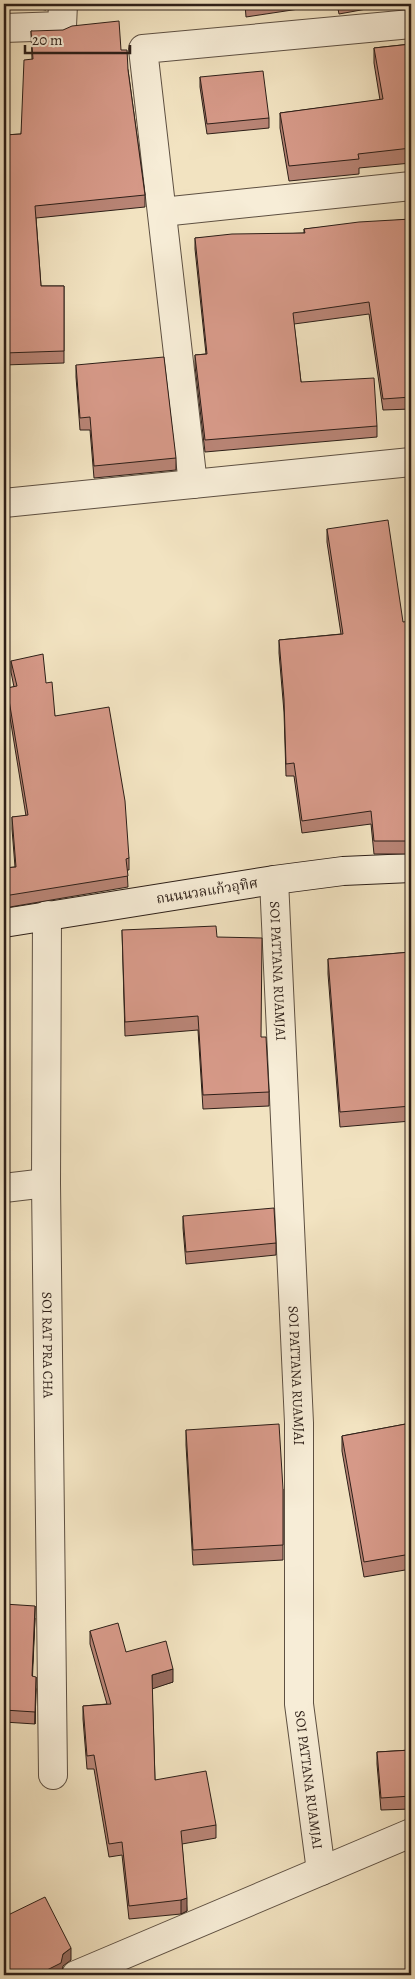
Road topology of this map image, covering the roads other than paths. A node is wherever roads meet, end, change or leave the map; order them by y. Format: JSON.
{"nodes":[{"id":1,"x":63,"y":4,"type":"edge"},
{"id":2,"x":411,"y":24,"type":"edge"},
{"id":3,"x":4,"y":28,"type":"edge"},
{"id":4,"x":411,"y":186,"type":"edge"},
{"id":5,"x":162,"y":212,"type":"junction"},
{"id":6,"x":411,"y":462,"type":"edge"},
{"id":7,"x":193,"y":484,"type":"junction"},
{"id":8,"x":4,"y":503,"type":"edge"},
{"id":9,"x":411,"y":868,"type":"edge"},
{"id":10,"x":274,"y":880,"type":"junction"},
{"id":11,"x":47,"y":915,"type":"junction"},
{"id":12,"x":4,"y":923,"type":"edge"},
{"id":13,"x":46,"y":1183,"type":"junction"},
{"id":14,"x":4,"y":1188,"type":"edge"},
{"id":15,"x":53,"y":1775,"type":"dead end"},
{"id":16,"x":411,"y":1833,"type":"edge"},
{"id":17,"x":321,"y":1871,"type":"junction"},
{"id":18,"x":76,"y":1975,"type":"edge"}],
"edges":[{"from":1,"to":3,"type":"street"},
{"from":2,"to":5,"type":"street"},
{"from":4,"to":5,"type":"street"},
{"from":5,"to":7,"type":"street"},
{"from":6,"to":7,"type":"street"},
{"from":7,"to":8,"type":"street"},
{"from":9,"to":10,"type":"street","name":"ถนนนวลแก้วอุทิศ"},
{"from":10,"to":11,"type":"street","name":"ถนนนวลแก้วอุทิศ"},
{"from":10,"to":17,"type":"street","name":"SOI PATTANA RUAMJAI"},
{"from":11,"to":12,"type":"street","name":"ถนนนวลแก้วอุทิศ"},
{"from":11,"to":13,"type":"street","name":"SOI RAT PRA CHA"},
{"from":13,"to":14,"type":"street"},
{"from":13,"to":15,"type":"street","name":"SOI RAT PRA CHA"},
{"from":16,"to":17,"type":"street"},
{"from":17,"to":18,"type":"street"}]}
